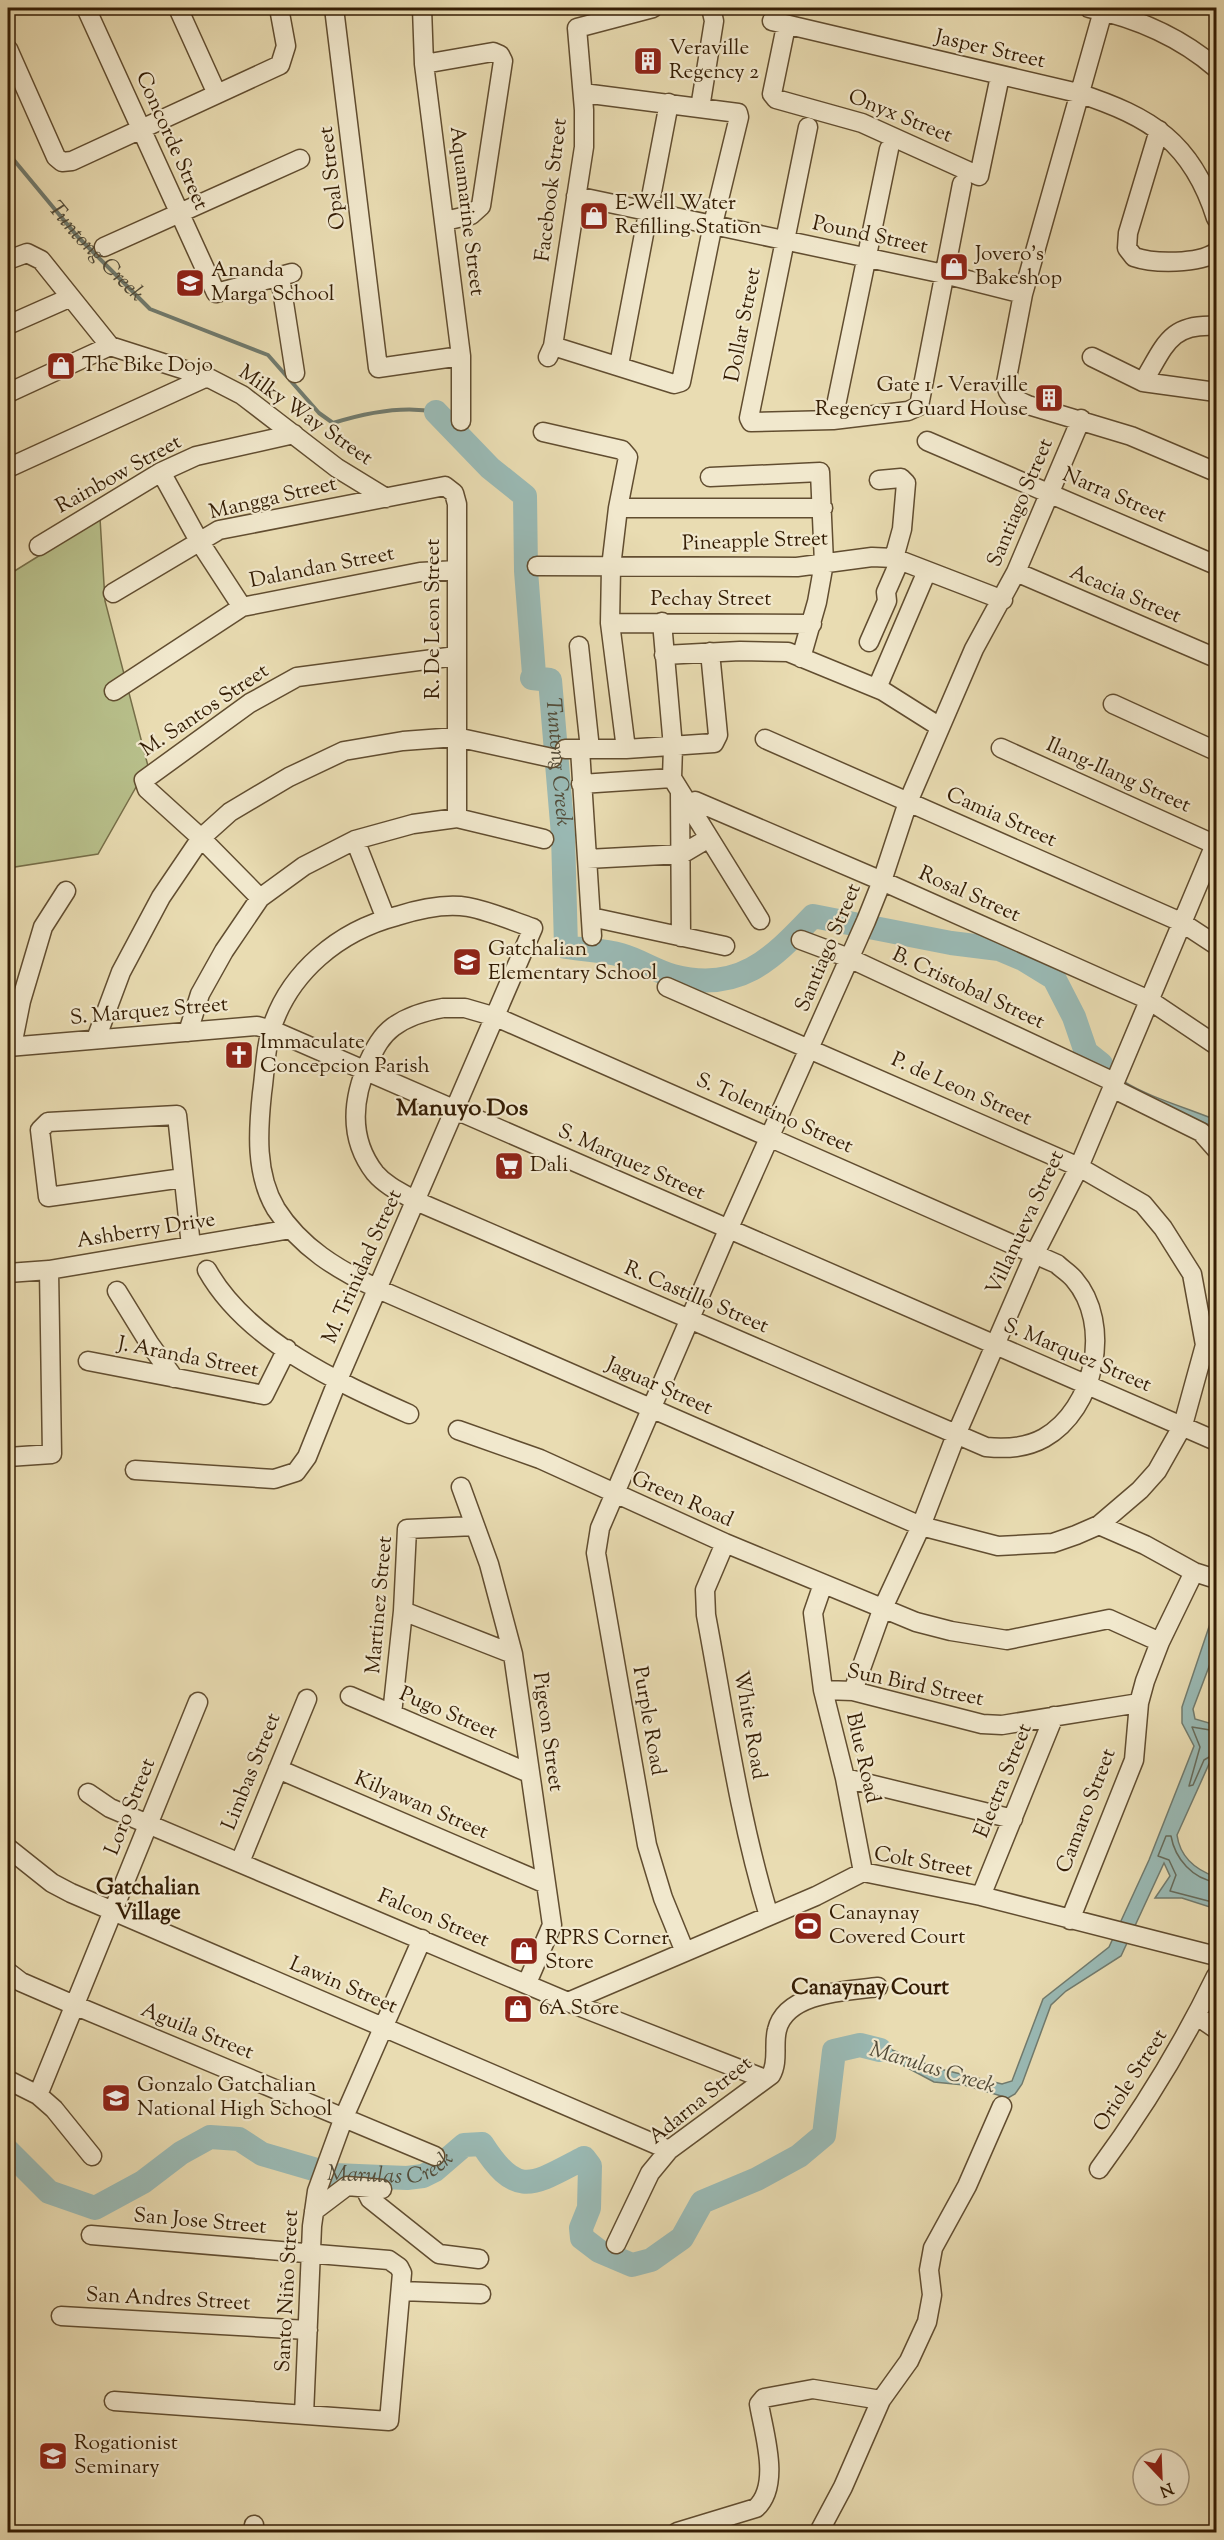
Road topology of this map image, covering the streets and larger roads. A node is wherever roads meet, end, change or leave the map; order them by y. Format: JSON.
{"nodes":[{"id":1,"x":86,"y":8,"type":"edge"},
{"id":2,"x":178,"y":8,"type":"edge"},
{"id":3,"x":279,"y":8,"type":"edge"},
{"id":4,"x":334,"y":8,"type":"edge"},
{"id":5,"x":422,"y":8,"type":"edge"},
{"id":6,"x":653,"y":8,"type":"edge"},
{"id":7,"x":711,"y":8,"type":"edge"},
{"id":8,"x":1096,"y":9,"type":"edge"},
{"id":9,"x":779,"y":24,"type":"joint"},
{"id":10,"x":8,"y":51,"type":"edge"},
{"id":11,"x":424,"y":64,"type":"junction"},
{"id":12,"x":1216,"y":68,"type":"edge"},
{"id":13,"x":1000,"y":76,"type":"junction"},
{"id":14,"x":583,"y":93,"type":"junction"},
{"id":15,"x":1078,"y":93,"type":"junction"},
{"id":16,"x":217,"y":94,"type":"junction"},
{"id":17,"x":669,"y":103,"type":"junction"},
{"id":18,"x":700,"y":108,"type":"junction"},
{"id":19,"x":808,"y":127,"type":"dead end"},
{"id":20,"x":141,"y":129,"type":"junction"},
{"id":21,"x":1159,"y":130,"type":"junction"},
{"id":22,"x":889,"y":149,"type":"dead end"},
{"id":23,"x":300,"y":159,"type":"dead end"},
{"id":24,"x":962,"y":184,"type":"dead end"},
{"id":25,"x":576,"y":196,"type":"junction"},
{"id":26,"x":647,"y":211,"type":"junction"},
{"id":27,"x":179,"y":213,"type":"junction"},
{"id":28,"x":1216,"y":218,"type":"edge"},
{"id":29,"x":445,"y":221,"type":"junction"},
{"id":30,"x":713,"y":224,"type":"junction"},
{"id":31,"x":783,"y":240,"type":"junction"},
{"id":32,"x":104,"y":247,"type":"dead end"},
{"id":33,"x":1216,"y":252,"type":"edge"},
{"id":34,"x":864,"y":258,"type":"junction"},
{"id":35,"x":8,"y":260,"type":"edge"},
{"id":36,"x":944,"y":274,"type":"junction"},
{"id":37,"x":1023,"y":294,"type":"junction"},
{"id":38,"x":69,"y":297,"type":"junction"},
{"id":39,"x":8,"y":325,"type":"edge"},
{"id":40,"x":1216,"y":326,"type":"edge"},
{"id":41,"x":110,"y":346,"type":"junction"},
{"id":42,"x":461,"y":356,"type":"junction"},
{"id":43,"x":1092,"y":357,"type":"dead end"},
{"id":44,"x":619,"y":365,"type":"junction"},
{"id":45,"x":296,"y":373,"type":"dead end"},
{"id":46,"x":207,"y":377,"type":"junction"},
{"id":47,"x":1143,"y":382,"type":"junction"},
{"id":48,"x":1216,"y":392,"type":"edge"},
{"id":49,"x":8,"y":393,"type":"edge"},
{"id":50,"x":1081,"y":419,"type":"junction"},
{"id":51,"x":833,"y":420,"type":"junction"},
{"id":52,"x":461,"y":421,"type":"dead end"},
{"id":53,"x":543,"y":432,"type":"dead end"},
{"id":54,"x":294,"y":434,"type":"junction"},
{"id":55,"x":927,"y":441,"type":"dead end"},
{"id":56,"x":8,"y":468,"type":"edge"},
{"id":57,"x":161,"y":472,"type":"junction"},
{"id":58,"x":1216,"y":472,"type":"edge"},
{"id":59,"x":710,"y":477,"type":"dead end"},
{"id":60,"x":879,"y":480,"type":"dead end"},
{"id":61,"x":1049,"y":493,"type":"junction"},
{"id":62,"x":386,"y":498,"type":"junction"},
{"id":63,"x":618,"y":508,"type":"junction"},
{"id":64,"x":823,"y":508,"type":"junction"},
{"id":65,"x":199,"y":541,"type":"junction"},
{"id":66,"x":39,"y":546,"type":"dead end"},
{"id":67,"x":897,"y":559,"type":"junction"},
{"id":68,"x":824,"y":563,"type":"junction"},
{"id":69,"x":1216,"y":565,"type":"edge"},
{"id":70,"x":537,"y":566,"type":"dead end"},
{"id":71,"x":611,"y":567,"type":"junction"},
{"id":72,"x":457,"y":570,"type":"junction"},
{"id":73,"x":927,"y":571,"type":"junction"},
{"id":74,"x":1016,"y":572,"type":"junction"},
{"id":75,"x":113,"y":593,"type":"dead end"},
{"id":76,"x":1003,"y":600,"type":"junction"},
{"id":77,"x":242,"y":607,"type":"junction"},
{"id":78,"x":662,"y":622,"type":"junction"},
{"id":79,"x":610,"y":623,"type":"junction"},
{"id":80,"x":812,"y":624,"type":"junction"},
{"id":81,"x":869,"y":642,"type":"dead end"},
{"id":82,"x":579,"y":646,"type":"dead end"},
{"id":83,"x":710,"y":652,"type":"junction"},
{"id":84,"x":663,"y":655,"type":"junction"},
{"id":85,"x":456,"y":656,"type":"junction"},
{"id":86,"x":801,"y":658,"type":"junction"},
{"id":87,"x":1216,"y":658,"type":"edge"},
{"id":88,"x":877,"y":688,"type":"junction"},
{"id":89,"x":114,"y":691,"type":"dead end"},
{"id":90,"x":1113,"y":704,"type":"dead end"},
{"id":91,"x":940,"y":727,"type":"junction"},
{"id":92,"x":456,"y":737,"type":"junction"},
{"id":93,"x":765,"y":739,"type":"dead end"},
{"id":94,"x":673,"y":747,"type":"junction"},
{"id":95,"x":1001,"y":748,"type":"dead end"},
{"id":96,"x":626,"y":749,"type":"junction"},
{"id":97,"x":572,"y":751,"type":"junction"},
{"id":98,"x":1216,"y":751,"type":"edge"},
{"id":99,"x":581,"y":784,"type":"junction"},
{"id":100,"x":676,"y":785,"type":"junction"},
{"id":101,"x":695,"y":801,"type":"dead end"},
{"id":102,"x":908,"y":802,"type":"junction"},
{"id":103,"x":457,"y":818,"type":"junction"},
{"id":104,"x":201,"y":838,"type":"junction"},
{"id":105,"x":709,"y":838,"type":"junction"},
{"id":106,"x":544,"y":839,"type":"dead end"},
{"id":107,"x":355,"y":840,"type":"junction"},
{"id":108,"x":1216,"y":844,"type":"edge"},
{"id":109,"x":682,"y":854,"type":"junction"},
{"id":110,"x":587,"y":859,"type":"junction"},
{"id":111,"x":882,"y":881,"type":"junction"},
{"id":112,"x":66,"y":891,"type":"dead end"},
{"id":113,"x":260,"y":898,"type":"junction"},
{"id":114,"x":591,"y":917,"type":"junction"},
{"id":115,"x":386,"y":918,"type":"junction"},
{"id":116,"x":760,"y":920,"type":"dead end"},
{"id":117,"x":1181,"y":922,"type":"junction"},
{"id":118,"x":533,"y":928,"type":"joint"},
{"id":119,"x":592,"y":936,"type":"dead end"},
{"id":120,"x":681,"y":937,"type":"junction"},
{"id":121,"x":801,"y":940,"type":"dead end"},
{"id":122,"x":1216,"y":945,"type":"edge"},
{"id":123,"x":725,"y":946,"type":"dead end"},
{"id":124,"x":849,"y":958,"type":"junction"},
{"id":125,"x":667,"y":987,"type":"dead end"},
{"id":126,"x":1149,"y":1000,"type":"junction"},
{"id":127,"x":496,"y":1017,"type":"junction"},
{"id":128,"x":272,"y":1030,"type":"junction"},
{"id":129,"x":188,"y":1032,"type":"junction"},
{"id":130,"x":96,"y":1039,"type":"junction"},
{"id":131,"x":1216,"y":1045,"type":"edge"},
{"id":132,"x":10,"y":1046,"type":"edge"},
{"id":133,"x":810,"y":1048,"type":"junction"},
{"id":134,"x":365,"y":1070,"type":"junction"},
{"id":135,"x":1115,"y":1080,"type":"junction"},
{"id":136,"x":455,"y":1111,"type":"junction"},
{"id":137,"x":770,"y":1137,"type":"junction"},
{"id":138,"x":1216,"y":1149,"type":"edge"},
{"id":139,"x":1079,"y":1167,"type":"junction"},
{"id":140,"x":183,"y":1178,"type":"junction"},
{"id":141,"x":416,"y":1201,"type":"junction"},
{"id":142,"x":291,"y":1229,"type":"junction"},
{"id":143,"x":728,"y":1230,"type":"junction"},
{"id":144,"x":192,"y":1246,"type":"junction"},
{"id":145,"x":1035,"y":1253,"type":"junction"},
{"id":146,"x":49,"y":1270,"type":"junction"},
{"id":147,"x":207,"y":1270,"type":"dead end"},
{"id":148,"x":8,"y":1274,"type":"edge"},
{"id":149,"x":378,"y":1289,"type":"junction"},
{"id":150,"x":117,"y":1292,"type":"dead end"},
{"id":151,"x":691,"y":1320,"type":"junction"},
{"id":152,"x":995,"y":1346,"type":"junction"},
{"id":153,"x":287,"y":1349,"type":"junction"},
{"id":154,"x":88,"y":1361,"type":"dead end"},
{"id":155,"x":174,"y":1378,"type":"junction"},
{"id":156,"x":337,"y":1382,"type":"junction"},
{"id":157,"x":1087,"y":1385,"type":"junction"},
{"id":158,"x":653,"y":1408,"type":"junction"},
{"id":159,"x":409,"y":1414,"type":"dead end"},
{"id":160,"x":1183,"y":1425,"type":"junction"},
{"id":161,"x":458,"y":1430,"type":"dead end"},
{"id":162,"x":956,"y":1435,"type":"junction"},
{"id":163,"x":1216,"y":1441,"type":"edge"},
{"id":164,"x":8,"y":1457,"type":"edge"},
{"id":165,"x":135,"y":1470,"type":"dead end"},
{"id":166,"x":462,"y":1487,"type":"dead end"},
{"id":167,"x":615,"y":1495,"type":"junction"},
{"id":168,"x":1099,"y":1525,"type":"junction"},
{"id":169,"x":475,"y":1526,"type":"junction"},
{"id":170,"x":921,"y":1526,"type":"junction"},
{"id":171,"x":725,"y":1543,"type":"junction"},
{"id":172,"x":1194,"y":1572,"type":"junction"},
{"id":173,"x":1216,"y":1580,"type":"edge"},
{"id":174,"x":823,"y":1584,"type":"junction"},
{"id":175,"x":403,"y":1611,"type":"junction"},
{"id":176,"x":885,"y":1611,"type":"junction"},
{"id":177,"x":1160,"y":1642,"type":"junction"},
{"id":178,"x":513,"y":1654,"type":"junction"},
{"id":179,"x":823,"y":1690,"type":"junction"},
{"id":180,"x":853,"y":1691,"type":"junction"},
{"id":181,"x":350,"y":1696,"type":"dead end"},
{"id":182,"x":307,"y":1699,"type":"dead end"},
{"id":183,"x":198,"y":1702,"type":"dead end"},
{"id":184,"x":1139,"y":1703,"type":"junction"},
{"id":185,"x":392,"y":1714,"type":"junction"},
{"id":186,"x":1054,"y":1716,"type":"junction"},
{"id":187,"x":278,"y":1768,"type":"junction"},
{"id":188,"x":529,"y":1773,"type":"junction"},
{"id":189,"x":845,"y":1778,"type":"junction"},
{"id":190,"x":88,"y":1793,"type":"dead end"},
{"id":191,"x":1013,"y":1819,"type":"junction"},
{"id":192,"x":148,"y":1823,"type":"junction"},
{"id":193,"x":8,"y":1848,"type":"edge"},
{"id":194,"x":240,"y":1862,"type":"junction"},
{"id":195,"x":863,"y":1872,"type":"junction"},
{"id":196,"x":546,"y":1884,"type":"junction"},
{"id":197,"x":981,"y":1896,"type":"junction"},
{"id":198,"x":112,"y":1912,"type":"junction"},
{"id":199,"x":769,"y":1916,"type":"junction"},
{"id":200,"x":1070,"y":1920,"type":"junction"},
{"id":201,"x":422,"y":1939,"type":"junction"},
{"id":202,"x":685,"y":1952,"type":"junction"},
{"id":203,"x":1216,"y":1956,"type":"edge"},
{"id":204,"x":8,"y":1972,"type":"edge"},
{"id":205,"x":1216,"y":1976,"type":"edge"},
{"id":206,"x":527,"y":1983,"type":"junction"},
{"id":207,"x":878,"y":1987,"type":"dead end"},
{"id":208,"x":568,"y":2002,"type":"junction"},
{"id":209,"x":74,"y":2005,"type":"junction"},
{"id":210,"x":1197,"y":2016,"type":"junction"},
{"id":211,"x":383,"y":2028,"type":"junction"},
{"id":212,"x":1216,"y":2029,"type":"edge"},
{"id":213,"x":765,"y":2079,"type":"junction"},
{"id":214,"x":8,"y":2080,"type":"edge"},
{"id":215,"x":38,"y":2096,"type":"junction"},
{"id":216,"x":1002,"y":2106,"type":"dead end"},
{"id":217,"x":344,"y":2117,"type":"junction"},
{"id":218,"x":669,"y":2150,"type":"junction"},
{"id":219,"x":92,"y":2156,"type":"dead end"},
{"id":220,"x":435,"y":2156,"type":"dead end"},
{"id":221,"x":1099,"y":2169,"type":"dead end"},
{"id":222,"x":314,"y":2211,"type":"junction"},
{"id":223,"x":91,"y":2235,"type":"dead end"},
{"id":224,"x":616,"y":2244,"type":"dead end"},
{"id":225,"x":311,"y":2254,"type":"junction"},
{"id":226,"x":479,"y":2259,"type":"dead end"},
{"id":227,"x":401,"y":2291,"type":"junction"},
{"id":228,"x":481,"y":2294,"type":"dead end"},
{"id":229,"x":61,"y":2316,"type":"dead end"},
{"id":230,"x":308,"y":2330,"type":"junction"},
{"id":231,"x":881,"y":2400,"type":"junction"},
{"id":232,"x":114,"y":2401,"type":"dead end"},
{"id":233,"x":304,"y":2415,"type":"junction"},
{"id":234,"x":677,"y":2532,"type":"edge"},
{"id":235,"x":819,"y":2532,"type":"edge"}],
"edges":[{"from":1,"to":20,"type":"street","name":"Concorde Street"},
{"from":2,"to":16,"type":"street"},
{"from":3,"to":16,"type":"street"},
{"from":4,"to":42,"type":"street","name":"Opal Street"},
{"from":5,"to":11,"type":"street","name":"Aquamarine Street"},
{"from":6,"to":14,"type":"street","name":"Facebook Street"},
{"from":7,"to":18,"type":"street"},
{"from":8,"to":12,"type":"street"},
{"from":8,"to":15,"type":"street"},
{"from":9,"to":13,"type":"street","name":"Jasper Street"},
{"from":9,"to":13,"type":"street","name":"Onyx Street"},
{"from":10,"to":20,"type":"street"},
{"from":11,"to":29,"type":"street","name":"Aquamarine Street"},
{"from":11,"to":29,"type":"street"},
{"from":13,"to":15,"type":"street","name":"Jasper Street"},
{"from":14,"to":17,"type":"street"},
{"from":14,"to":25,"type":"street","name":"Facebook Street"},
{"from":15,"to":21,"type":"street","name":"Jasper Street"},
{"from":15,"to":37,"type":"street"},
{"from":16,"to":20,"type":"street"},
{"from":17,"to":18,"type":"street"},
{"from":17,"to":26,"type":"street"},
{"from":18,"to":30,"type":"street"},
{"from":19,"to":31,"type":"street","name":"Dollar Street"},
{"from":20,"to":27,"type":"street","name":"Concorde Street"},
{"from":21,"to":28,"type":"street","name":"Jasper Street"},
{"from":21,"to":33,"type":"street"},
{"from":22,"to":34,"type":"street"},
{"from":23,"to":27,"type":"street"},
{"from":24,"to":36,"type":"street"},
{"from":25,"to":26,"type":"street","name":"Pound Street"},
{"from":25,"to":44,"type":"street","name":"Facebook Street"},
{"from":26,"to":30,"type":"street","name":"Pound Street"},
{"from":26,"to":44,"type":"street"},
{"from":27,"to":32,"type":"street"},
{"from":27,"to":45,"type":"street","name":"Concorde Street"},
{"from":29,"to":42,"type":"street","name":"Aquamarine Street"},
{"from":30,"to":31,"type":"street","name":"Pound Street"},
{"from":30,"to":44,"type":"street"},
{"from":31,"to":34,"type":"street","name":"Pound Street"},
{"from":31,"to":51,"type":"street","name":"Dollar Street"},
{"from":34,"to":36,"type":"street","name":"Pound Street"},
{"from":34,"to":51,"type":"street"},
{"from":35,"to":38,"type":"street"},
{"from":36,"to":37,"type":"street","name":"Pound Street"},
{"from":36,"to":51,"type":"street"},
{"from":37,"to":50,"type":"street"},
{"from":38,"to":39,"type":"street"},
{"from":38,"to":41,"type":"street"},
{"from":40,"to":47,"type":"street"},
{"from":41,"to":46,"type":"street","name":"Milky Way Street"},
{"from":41,"to":49,"type":"street"},
{"from":42,"to":52,"type":"street","name":"Aquamarine Street"},
{"from":43,"to":47,"type":"street"},
{"from":46,"to":54,"type":"street","name":"Milky Way Street"},
{"from":46,"to":56,"type":"street"},
{"from":47,"to":48,"type":"street"},
{"from":50,"to":58,"type":"street"},
{"from":50,"to":61,"type":"street","name":"Santiago Street"},
{"from":53,"to":63,"type":"street"},
{"from":54,"to":57,"type":"street","name":"Rainbow Street"},
{"from":54,"to":62,"type":"street","name":"Milky Way Street"},
{"from":55,"to":61,"type":"street","name":"Narra Street"},
{"from":57,"to":65,"type":"street"},
{"from":57,"to":66,"type":"street","name":"Rainbow Street"},
{"from":59,"to":64,"type":"street"},
{"from":60,"to":67,"type":"street"},
{"from":61,"to":69,"type":"street","name":"Narra Street"},
{"from":61,"to":74,"type":"street","name":"Santiago Street"},
{"from":62,"to":65,"type":"street","name":"Mangga Street"},
{"from":62,"to":72,"type":"street","name":"R. De Leon Street"},
{"from":63,"to":64,"type":"street"},
{"from":63,"to":71,"type":"street"},
{"from":64,"to":68,"type":"street"},
{"from":65,"to":75,"type":"street","name":"Mangga Street"},
{"from":65,"to":77,"type":"street"},
{"from":67,"to":68,"type":"street","name":"Pineapple Street"},
{"from":67,"to":73,"type":"street","name":"Pineapple Street"},
{"from":67,"to":81,"type":"street"},
{"from":68,"to":71,"type":"street","name":"Pineapple Street"},
{"from":68,"to":80,"type":"street"},
{"from":70,"to":71,"type":"street","name":"Pineapple Street"},
{"from":71,"to":79,"type":"street"},
{"from":72,"to":77,"type":"street","name":"Dalandan Street"},
{"from":72,"to":85,"type":"street","name":"R. De Leon Street"},
{"from":73,"to":76,"type":"street","name":"Pineapple Street"},
{"from":73,"to":88,"type":"street"},
{"from":74,"to":76,"type":"street","name":"Santiago Street"},
{"from":74,"to":87,"type":"street","name":"Acacia Street"},
{"from":76,"to":91,"type":"street","name":"Santiago Street"},
{"from":77,"to":89,"type":"street","name":"Dalandan Street"},
{"from":78,"to":79,"type":"street","name":"Pechay Street"},
{"from":78,"to":80,"type":"street","name":"Pechay Street"},
{"from":78,"to":84,"type":"street"},
{"from":79,"to":96,"type":"street"},
{"from":80,"to":86,"type":"street"},
{"from":82,"to":97,"type":"street"},
{"from":83,"to":84,"type":"street"},
{"from":83,"to":86,"type":"street"},
{"from":83,"to":94,"type":"street"},
{"from":84,"to":94,"type":"street"},
{"from":85,"to":92,"type":"street","name":"R. De Leon Street"},
{"from":85,"to":104,"type":"street","name":"M. Santos Street"},
{"from":86,"to":88,"type":"street"},
{"from":88,"to":91,"type":"street"},
{"from":90,"to":98,"type":"street"},
{"from":91,"to":102,"type":"street","name":"Santiago Street"},
{"from":92,"to":97,"type":"street"},
{"from":92,"to":103,"type":"street","name":"R. De Leon Street"},
{"from":92,"to":104,"type":"street"},
{"from":93,"to":102,"type":"street","name":"Camia Street"},
{"from":94,"to":96,"type":"street"},
{"from":94,"to":100,"type":"street"},
{"from":95,"to":108,"type":"street","name":"Ilang-Ilang Street"},
{"from":96,"to":97,"type":"street"},
{"from":97,"to":99,"type":"street"},
{"from":99,"to":100,"type":"street"},
{"from":99,"to":110,"type":"street"},
{"from":100,"to":105,"type":"street"},
{"from":100,"to":109,"type":"street"},
{"from":101,"to":111,"type":"street","name":"Rosal Street"},
{"from":102,"to":111,"type":"street","name":"Santiago Street"},
{"from":102,"to":117,"type":"street","name":"Camia Street"},
{"from":103,"to":106,"type":"street"},
{"from":103,"to":107,"type":"street"},
{"from":104,"to":113,"type":"street","name":"M. Santos Street"},
{"from":104,"to":130,"type":"street"},
{"from":105,"to":109,"type":"street"},
{"from":105,"to":116,"type":"street"},
{"from":107,"to":113,"type":"street"},
{"from":107,"to":115,"type":"street"},
{"from":108,"to":117,"type":"street","name":"Villanueva Street"},
{"from":109,"to":110,"type":"street"},
{"from":109,"to":120,"type":"street"},
{"from":110,"to":114,"type":"street"},
{"from":111,"to":124,"type":"street","name":"Santiago Street"},
{"from":111,"to":126,"type":"street","name":"Rosal Street"},
{"from":112,"to":132,"type":"street"},
{"from":113,"to":129,"type":"street"},
{"from":114,"to":119,"type":"street"},
{"from":114,"to":120,"type":"street"},
{"from":115,"to":118,"type":"street","name":"Jaguar Street"},
{"from":115,"to":128,"type":"street","name":"Jaguar Street"},
{"from":117,"to":122,"type":"street","name":"Camia Street"},
{"from":117,"to":126,"type":"street","name":"Villanueva Street"},
{"from":118,"to":127,"type":"street","name":"M. Trinidad Street"},
{"from":120,"to":123,"type":"street"},
{"from":121,"to":124,"type":"street","name":"B. Cristobal Street"},
{"from":124,"to":133,"type":"street","name":"Santiago Street"},
{"from":124,"to":135,"type":"street","name":"B. Cristobal Street"},
{"from":125,"to":133,"type":"street","name":"P. de Leon Street"},
{"from":126,"to":131,"type":"street","name":"Rosal Street"},
{"from":126,"to":135,"type":"street","name":"Villanueva Street"},
{"from":127,"to":134,"type":"street","name":"S. Tolentino Street"},
{"from":127,"to":136,"type":"street","name":"M. Trinidad Street"},
{"from":127,"to":137,"type":"street","name":"S. Tolentino Street"},
{"from":128,"to":129,"type":"street","name":"S. Marquez Street"},
{"from":128,"to":134,"type":"street","name":"S. Marquez Street"},
{"from":128,"to":142,"type":"street","name":"Jaguar Street"},
{"from":129,"to":130,"type":"street","name":"S. Marquez Street"},
{"from":130,"to":132,"type":"street","name":"S. Marquez Street"},
{"from":133,"to":137,"type":"street","name":"Santiago Street"},
{"from":133,"to":139,"type":"street","name":"P. de Leon Street"},
{"from":134,"to":136,"type":"street","name":"S. Marquez Street"},
{"from":134,"to":141,"type":"street","name":"R. Castillo Street"},
{"from":135,"to":138,"type":"street","name":"B. Cristobal Street"},
{"from":135,"to":139,"type":"street","name":"Villanueva Street"},
{"from":136,"to":141,"type":"street","name":"M. Trinidad Street"},
{"from":136,"to":143,"type":"street","name":"S. Marquez Street"},
{"from":137,"to":143,"type":"street","name":"Santiago Street"},
{"from":137,"to":145,"type":"street","name":"S. Tolentino Street"},
{"from":139,"to":145,"type":"street","name":"Villanueva Street"},
{"from":139,"to":160,"type":"street","name":"P. de Leon Street"},
{"from":140,"to":140,"type":"street"},
{"from":140,"to":144,"type":"street"},
{"from":141,"to":149,"type":"street","name":"M. Trinidad Street"},
{"from":141,"to":151,"type":"street","name":"R. Castillo Street"},
{"from":142,"to":144,"type":"street","name":"Ashberry Drive"},
{"from":142,"to":149,"type":"street","name":"Jaguar Street"},
{"from":143,"to":151,"type":"street","name":"Santiago Street"},
{"from":143,"to":152,"type":"street","name":"S. Marquez Street"},
{"from":144,"to":146,"type":"street","name":"Ashberry Drive"},
{"from":145,"to":152,"type":"street","name":"Villanueva Street"},
{"from":145,"to":157,"type":"street","name":"S. Tolentino Street"},
{"from":146,"to":148,"type":"street","name":"Ashberry Drive"},
{"from":146,"to":164,"type":"street"},
{"from":147,"to":153,"type":"street"},
{"from":149,"to":156,"type":"street","name":"M. Trinidad Street"},
{"from":149,"to":158,"type":"street","name":"Jaguar Street"},
{"from":150,"to":155,"type":"street"},
{"from":151,"to":158,"type":"street","name":"Santiago Street"},
{"from":151,"to":162,"type":"street","name":"R. Castillo Street"},
{"from":152,"to":157,"type":"street","name":"S. Marquez Street"},
{"from":152,"to":162,"type":"street","name":"Villanueva Street"},
{"from":153,"to":155,"type":"street","name":"J. Aranda Street"},
{"from":153,"to":156,"type":"street"},
{"from":154,"to":155,"type":"street","name":"J. Aranda Street"},
{"from":156,"to":159,"type":"street"},
{"from":156,"to":165,"type":"street","name":"M. Trinidad Street"},
{"from":157,"to":160,"type":"street","name":"S. Marquez Street"},
{"from":157,"to":162,"type":"street","name":"R. Castillo Street"},
{"from":158,"to":167,"type":"street","name":"Santiago Street"},
{"from":158,"to":170,"type":"street","name":"Jaguar Street"},
{"from":160,"to":163,"type":"street","name":"S. Marquez Street"},
{"from":160,"to":168,"type":"street","name":"Jaguar Street"},
{"from":161,"to":167,"type":"street","name":"Green Road"},
{"from":162,"to":170,"type":"street","name":"Villanueva Street"},
{"from":166,"to":169,"type":"street","name":"Pigeon Street"},
{"from":167,"to":171,"type":"street","name":"Green Road"},
{"from":167,"to":202,"type":"street","name":"Purple Road"},
{"from":168,"to":170,"type":"street","name":"Jaguar Street"},
{"from":168,"to":172,"type":"street"},
{"from":169,"to":175,"type":"street","name":"Martinez Street"},
{"from":169,"to":178,"type":"street","name":"Pigeon Street"},
{"from":170,"to":176,"type":"street","name":"Villanueva Street"},
{"from":171,"to":174,"type":"street","name":"Green Road"},
{"from":171,"to":199,"type":"street","name":"White Road"},
{"from":172,"to":173,"type":"street"},
{"from":172,"to":177,"type":"street","name":"Camaro Street"},
{"from":174,"to":176,"type":"street","name":"Green Road"},
{"from":174,"to":179,"type":"street","name":"Blue Road"},
{"from":175,"to":178,"type":"street"},
{"from":175,"to":185,"type":"street","name":"Martinez Street"},
{"from":176,"to":177,"type":"street","name":"Green Road"},
{"from":176,"to":180,"type":"street","name":"Villanueva Street"},
{"from":177,"to":184,"type":"street","name":"Camaro Street"},
{"from":178,"to":188,"type":"street","name":"Pigeon Street"},
{"from":179,"to":180,"type":"street","name":"Sun Bird Street"},
{"from":179,"to":189,"type":"street","name":"Blue Road"},
{"from":180,"to":186,"type":"street","name":"Sun Bird Street"},
{"from":181,"to":185,"type":"street","name":"Pugo Street"},
{"from":182,"to":187,"type":"street","name":"Limbas Street"},
{"from":183,"to":192,"type":"street","name":"Loro Street"},
{"from":184,"to":186,"type":"street","name":"Sun Bird Street"},
{"from":184,"to":200,"type":"street","name":"Camaro Street"},
{"from":185,"to":188,"type":"street","name":"Pugo Street"},
{"from":186,"to":191,"type":"street","name":"Electra Street"},
{"from":187,"to":194,"type":"street","name":"Limbas Street"},
{"from":187,"to":196,"type":"street","name":"Kilyawan Street"},
{"from":188,"to":196,"type":"street","name":"Pigeon Street"},
{"from":189,"to":191,"type":"street"},
{"from":189,"to":195,"type":"street","name":"Blue Road"},
{"from":190,"to":192,"type":"street","name":"Falcon Street"},
{"from":191,"to":197,"type":"street","name":"Electra Street"},
{"from":192,"to":194,"type":"street","name":"Falcon Street"},
{"from":192,"to":198,"type":"street","name":"Loro Street"},
{"from":193,"to":198,"type":"street","name":"Lawin Street"},
{"from":194,"to":201,"type":"street","name":"Falcon Street"},
{"from":195,"to":197,"type":"street","name":"Colt Street"},
{"from":195,"to":199,"type":"street","name":"Colt Street"},
{"from":196,"to":206,"type":"street","name":"Pigeon Street"},
{"from":197,"to":200,"type":"street","name":"Colt Street"},
{"from":198,"to":209,"type":"street","name":"Loro Street"},
{"from":198,"to":211,"type":"street","name":"Lawin Street"},
{"from":199,"to":202,"type":"street","name":"Colt Street"},
{"from":200,"to":203,"type":"street","name":"Colt Street"},
{"from":201,"to":206,"type":"street","name":"Falcon Street"},
{"from":201,"to":211,"type":"street","name":"Santo Niño Street"},
{"from":202,"to":208,"type":"street","name":"Colt Street"},
{"from":204,"to":209,"type":"street","name":"Aguila Street"},
{"from":205,"to":210,"type":"street","name":"Oriole Street"},
{"from":206,"to":208,"type":"street","name":"Falcon Street"},
{"from":207,"to":213,"type":"street","name":"Adarna Street"},
{"from":208,"to":213,"type":"street","name":"Falcon Street"},
{"from":209,"to":215,"type":"street","name":"Loro Street"},
{"from":209,"to":217,"type":"street","name":"Aguila Street"},
{"from":210,"to":212,"type":"street"},
{"from":210,"to":221,"type":"street","name":"Oriole Street"},
{"from":211,"to":217,"type":"street","name":"Santo Niño Street"},
{"from":211,"to":218,"type":"street","name":"Lawin Street"},
{"from":213,"to":218,"type":"street","name":"Adarna Street"},
{"from":214,"to":215,"type":"street"},
{"from":215,"to":219,"type":"street"},
{"from":216,"to":231,"type":"street"},
{"from":217,"to":220,"type":"street","name":"Aguila Street"},
{"from":217,"to":222,"type":"street","name":"Santo Niño Street"},
{"from":218,"to":224,"type":"street","name":"Adarna Street"},
{"from":222,"to":225,"type":"street","name":"Santo Niño Street"},
{"from":222,"to":226,"type":"street"},
{"from":223,"to":225,"type":"street","name":"San Jose Street"},
{"from":225,"to":227,"type":"street","name":"San Jose Street"},
{"from":225,"to":230,"type":"street","name":"Santo Niño Street"},
{"from":227,"to":228,"type":"street"},
{"from":227,"to":233,"type":"street","name":"San Jose Street"},
{"from":229,"to":230,"type":"street","name":"San Andres Street"},
{"from":230,"to":233,"type":"street","name":"Santo Niño Street"},
{"from":231,"to":234,"type":"street"},
{"from":231,"to":235,"type":"street"},
{"from":232,"to":233,"type":"street"}]}
